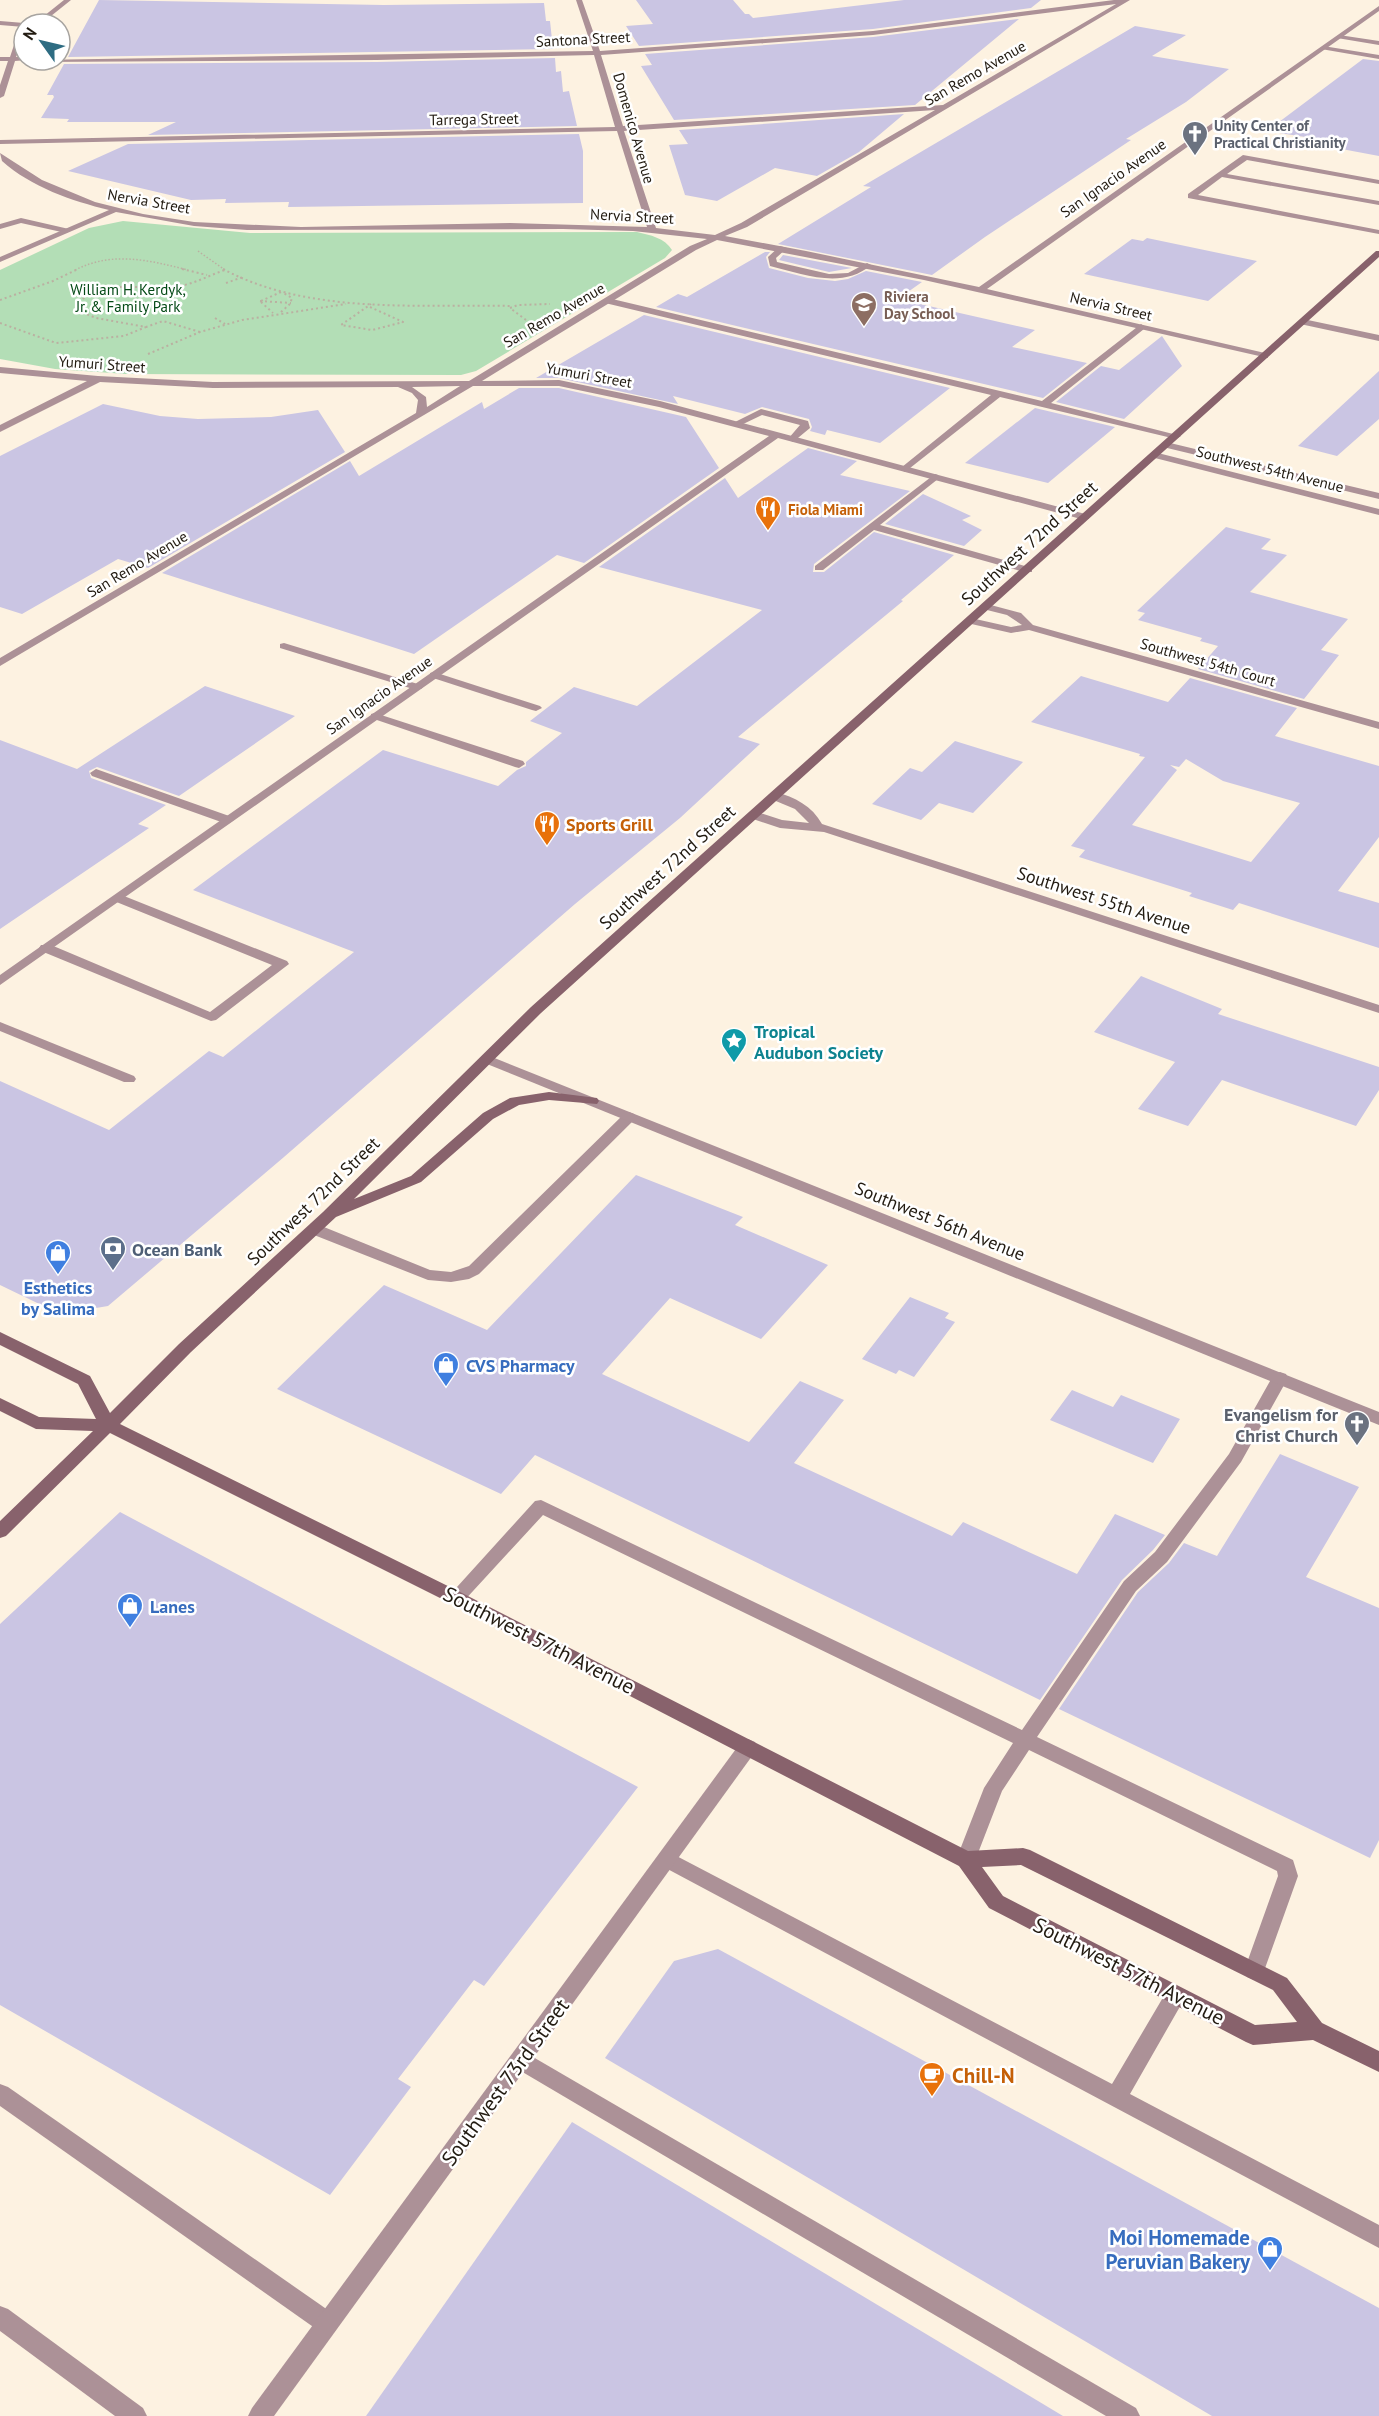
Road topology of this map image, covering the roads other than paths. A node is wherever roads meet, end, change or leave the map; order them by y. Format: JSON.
{"nodes":[{"id":1,"x":68,"y":0,"type":"edge"},
{"id":2,"x":579,"y":0,"type":"edge"},
{"id":3,"x":1127,"y":0,"type":"edge"},
{"id":4,"x":1379,"y":8,"type":"edge"},
{"id":5,"x":52,"y":12,"type":"edge"},
{"id":6,"x":1339,"y":37,"type":"junction"},
{"id":7,"x":1379,"y":43,"type":"edge"},
{"id":8,"x":1323,"y":48,"type":"junction"},
{"id":9,"x":598,"y":52,"type":"junction"},
{"id":10,"x":1379,"y":57,"type":"edge"},
{"id":11,"x":0,"y":59,"type":"edge"},
{"id":12,"x":12,"y":59,"type":"joint"},
{"id":13,"x":72,"y":60,"type":"edge"},
{"id":14,"x":0,"y":96,"type":"edge"},
{"id":15,"x":948,"y":107,"type":"junction"},
{"id":16,"x":620,"y":129,"type":"junction"},
{"id":17,"x":0,"y":142,"type":"edge"},
{"id":18,"x":0,"y":155,"type":"edge"},
{"id":19,"x":1222,"y":175,"type":"junction"},
{"id":20,"x":1379,"y":182,"type":"edge"},
{"id":21,"x":1379,"y":203,"type":"edge"},
{"id":22,"x":113,"y":211,"type":"junction"},
{"id":23,"x":0,"y":227,"type":"edge"},
{"id":24,"x":652,"y":229,"type":"junction"},
{"id":25,"x":66,"y":231,"type":"junction"},
{"id":26,"x":1379,"y":232,"type":"edge"},
{"id":27,"x":718,"y":236,"type":"junction"},
{"id":28,"x":783,"y":248,"type":"junction"},
{"id":29,"x":1379,"y":253,"type":"edge"},
{"id":30,"x":0,"y":260,"type":"edge"},
{"id":31,"x":867,"y":265,"type":"junction"},
{"id":32,"x":981,"y":289,"type":"junction"},
{"id":33,"x":608,"y":301,"type":"junction"},
{"id":34,"x":1302,"y":322,"type":"junction"},
{"id":35,"x":1141,"y":327,"type":"junction"},
{"id":36,"x":1379,"y":338,"type":"edge"},
{"id":37,"x":1265,"y":356,"type":"junction"},
{"id":38,"x":0,"y":370,"type":"edge"},
{"id":39,"x":98,"y":380,"type":"junction"},
{"id":40,"x":470,"y":382,"type":"junction"},
{"id":41,"x":396,"y":383,"type":"junction"},
{"id":42,"x":999,"y":393,"type":"junction"},
{"id":43,"x":1044,"y":404,"type":"junction"},
{"id":44,"x":421,"y":414,"type":"junction"},
{"id":45,"x":736,"y":424,"type":"junction"},
{"id":46,"x":0,"y":429,"type":"edge"},
{"id":47,"x":776,"y":435,"type":"junction"},
{"id":48,"x":1176,"y":436,"type":"junction"},
{"id":49,"x":793,"y":439,"type":"junction"},
{"id":50,"x":1166,"y":445,"type":"junction"},
{"id":51,"x":1154,"y":455,"type":"junction"},
{"id":52,"x":905,"y":469,"type":"junction"},
{"id":53,"x":935,"y":477,"type":"junction"},
{"id":54,"x":1379,"y":496,"type":"edge"},
{"id":55,"x":1379,"y":512,"type":"edge"},
{"id":56,"x":1085,"y":517,"type":"junction"},
{"id":57,"x":872,"y":526,"type":"junction"},
{"id":58,"x":819,"y":568,"type":"dead end"},
{"id":59,"x":1028,"y":570,"type":"junction"},
{"id":60,"x":987,"y":607,"type":"junction"},
{"id":61,"x":971,"y":621,"type":"junction"},
{"id":62,"x":1029,"y":627,"type":"junction"},
{"id":63,"x":284,"y":646,"type":"dead end"},
{"id":64,"x":0,"y":663,"type":"edge"},
{"id":65,"x":434,"y":675,"type":"junction"},
{"id":66,"x":417,"y":687,"type":"junction"},
{"id":67,"x":536,"y":708,"type":"dead end"},
{"id":68,"x":375,"y":716,"type":"junction"},
{"id":69,"x":1379,"y":726,"type":"edge"},
{"id":70,"x":519,"y":764,"type":"dead end"},
{"id":71,"x":96,"y":773,"type":"dead end"},
{"id":72,"x":775,"y":796,"type":"junction"},
{"id":73,"x":754,"y":816,"type":"junction"},
{"id":74,"x":228,"y":820,"type":"junction"},
{"id":75,"x":818,"y":826,"type":"junction"},
{"id":76,"x":119,"y":898,"type":"junction"},
{"id":77,"x":46,"y":948,"type":"junction"},
{"id":78,"x":0,"y":981,"type":"edge"},
{"id":79,"x":1379,"y":1009,"type":"edge"},
{"id":80,"x":0,"y":1026,"type":"edge"},
{"id":81,"x":487,"y":1059,"type":"junction"},
{"id":82,"x":129,"y":1079,"type":"dead end"},
{"id":83,"x":592,"y":1101,"type":"junction"},
{"id":84,"x":629,"y":1117,"type":"junction"},
{"id":85,"x":328,"y":1216,"type":"junction"},
{"id":86,"x":314,"y":1229,"type":"junction"},
{"id":87,"x":0,"y":1338,"type":"edge"},
{"id":88,"x":1280,"y":1378,"type":"junction"},
{"id":89,"x":0,"y":1404,"type":"edge"},
{"id":90,"x":1379,"y":1419,"type":"edge"},
{"id":91,"x":108,"y":1425,"type":"junction"},
{"id":92,"x":0,"y":1531,"type":"edge"},
{"id":93,"x":456,"y":1598,"type":"junction"},
{"id":94,"x":1026,"y":1739,"type":"junction"},
{"id":95,"x":748,"y":1746,"type":"junction"},
{"id":96,"x":667,"y":1860,"type":"junction"},
{"id":97,"x":966,"y":1860,"type":"junction"},
{"id":98,"x":1254,"y":1971,"type":"junction"},
{"id":99,"x":1174,"y":1995,"type":"junction"},
{"id":100,"x":1315,"y":2030,"type":"junction"},
{"id":101,"x":522,"y":2060,"type":"junction"},
{"id":102,"x":1379,"y":2061,"type":"edge"},
{"id":103,"x":0,"y":2094,"type":"edge"},
{"id":104,"x":1116,"y":2097,"type":"junction"},
{"id":105,"x":1379,"y":2237,"type":"edge"},
{"id":106,"x":0,"y":2317,"type":"edge"},
{"id":107,"x":327,"y":2323,"type":"junction"},
{"id":108,"x":135,"y":2416,"type":"edge"},
{"id":109,"x":260,"y":2416,"type":"edge"},
{"id":110,"x":1128,"y":2416,"type":"edge"}],
"edges":[{"from":1,"to":5,"type":"street"},
{"from":2,"to":9,"type":"street","name":"Domenico Avenue"},
{"from":3,"to":9,"type":"street","name":"Santona Street"},
{"from":3,"to":15,"type":"street","name":"San Remo Avenue"},
{"from":4,"to":6,"type":"street","name":"San Ignacio Avenue"},
{"from":6,"to":7,"type":"street"},
{"from":6,"to":8,"type":"street","name":"San Ignacio Avenue"},
{"from":8,"to":10,"type":"street"},
{"from":8,"to":32,"type":"street","name":"San Ignacio Avenue"},
{"from":9,"to":13,"type":"street","name":"Santona Street"},
{"from":9,"to":16,"type":"street","name":"Domenico Avenue"},
{"from":11,"to":12,"type":"street"},
{"from":12,"to":14,"type":"street"},
{"from":15,"to":16,"type":"street","name":"Tarrega Street"},
{"from":15,"to":27,"type":"street","name":"San Remo Avenue"},
{"from":16,"to":17,"type":"street","name":"Tarrega Street"},
{"from":16,"to":24,"type":"street","name":"Domenico Avenue"},
{"from":18,"to":22,"type":"street","name":"Nervia Street"},
{"from":19,"to":20,"type":"street"},
{"from":19,"to":21,"type":"street"},
{"from":19,"to":26,"type":"street"},
{"from":22,"to":24,"type":"street","name":"Nervia Street"},
{"from":22,"to":25,"type":"street"},
{"from":23,"to":25,"type":"street"},
{"from":24,"to":27,"type":"street","name":"Nervia Street"},
{"from":25,"to":30,"type":"street"},
{"from":27,"to":28,"type":"street","name":"Nervia Street"},
{"from":27,"to":33,"type":"street","name":"San Remo Avenue"},
{"from":28,"to":31,"type":"street","name":"Nervia Street"},
{"from":28,"to":31,"type":"street"},
{"from":29,"to":34,"type":"main road","name":"Southwest 72nd Street"},
{"from":31,"to":32,"type":"street","name":"Nervia Street"},
{"from":32,"to":35,"type":"street","name":"Nervia Street"},
{"from":33,"to":40,"type":"street","name":"San Remo Avenue"},
{"from":33,"to":42,"type":"street"},
{"from":34,"to":36,"type":"street"},
{"from":34,"to":37,"type":"main road","name":"Southwest 72nd Street"},
{"from":35,"to":37,"type":"street","name":"Nervia Street"},
{"from":35,"to":43,"type":"street"},
{"from":37,"to":48,"type":"main road","name":"Southwest 72nd Street"},
{"from":38,"to":39,"type":"street","name":"Yumuri Street"},
{"from":39,"to":41,"type":"street","name":"Yumuri Street"},
{"from":39,"to":46,"type":"street"},
{"from":40,"to":41,"type":"street","name":"Yumuri Street"},
{"from":40,"to":44,"type":"street","name":"San Remo Avenue"},
{"from":40,"to":45,"type":"street","name":"Yumuri Street"},
{"from":41,"to":44,"type":"street"},
{"from":42,"to":43,"type":"street"},
{"from":42,"to":52,"type":"street"},
{"from":43,"to":48,"type":"street"},
{"from":44,"to":64,"type":"street","name":"San Remo Avenue"},
{"from":45,"to":47,"type":"street","name":"Yumuri Street"},
{"from":45,"to":49,"type":"street"},
{"from":47,"to":49,"type":"street","name":"Yumuri Street"},
{"from":47,"to":65,"type":"street","name":"San Ignacio Avenue"},
{"from":48,"to":50,"type":"main road","name":"Southwest 72nd Street"},
{"from":49,"to":52,"type":"street","name":"Yumuri Street"},
{"from":50,"to":51,"type":"main road","name":"Southwest 72nd Street"},
{"from":50,"to":54,"type":"street","name":"Southwest 54th Avenue"},
{"from":51,"to":55,"type":"street","name":"Southwest 54th Avenue"},
{"from":51,"to":56,"type":"main road","name":"Southwest 72nd Street"},
{"from":52,"to":53,"type":"street","name":"Yumuri Street"},
{"from":53,"to":56,"type":"street","name":"Yumuri Street"},
{"from":53,"to":57,"type":"street"},
{"from":56,"to":59,"type":"main road","name":"Southwest 72nd Street"},
{"from":57,"to":58,"type":"street"},
{"from":57,"to":59,"type":"street"},
{"from":59,"to":60,"type":"main road","name":"Southwest 72nd Street"},
{"from":60,"to":61,"type":"main road","name":"Southwest 72nd Street"},
{"from":60,"to":62,"type":"street","name":"Southwest 54th Court"},
{"from":61,"to":62,"type":"street","name":"Southwest 54th Court"},
{"from":61,"to":72,"type":"main road","name":"Southwest 72nd Street"},
{"from":62,"to":69,"type":"street","name":"Southwest 54th Court"},
{"from":63,"to":66,"type":"street"},
{"from":65,"to":66,"type":"street","name":"San Ignacio Avenue"},
{"from":65,"to":67,"type":"street"},
{"from":66,"to":68,"type":"street","name":"San Ignacio Avenue"},
{"from":68,"to":70,"type":"street"},
{"from":68,"to":74,"type":"street","name":"San Ignacio Avenue"},
{"from":71,"to":74,"type":"street"},
{"from":72,"to":73,"type":"main road","name":"Southwest 72nd Street"},
{"from":72,"to":75,"type":"street","name":"Southwest 55th Avenue"},
{"from":73,"to":75,"type":"street","name":"Southwest 55th Avenue"},
{"from":73,"to":81,"type":"main road","name":"Southwest 72nd Street"},
{"from":74,"to":76,"type":"street","name":"San Ignacio Avenue"},
{"from":75,"to":79,"type":"street","name":"Southwest 55th Avenue"},
{"from":76,"to":77,"type":"street","name":"San Ignacio Avenue"},
{"from":76,"to":77,"type":"street"},
{"from":77,"to":78,"type":"street","name":"San Ignacio Avenue"},
{"from":80,"to":82,"type":"street"},
{"from":81,"to":83,"type":"street","name":"Southwest 56th Avenue"},
{"from":81,"to":85,"type":"main road","name":"Southwest 72nd Street"},
{"from":83,"to":84,"type":"street","name":"Southwest 56th Avenue"},
{"from":83,"to":85,"type":"main road"},
{"from":84,"to":86,"type":"street"},
{"from":84,"to":88,"type":"street","name":"Southwest 56th Avenue"},
{"from":85,"to":86,"type":"main road","name":"Southwest 72nd Street"},
{"from":86,"to":91,"type":"main road","name":"Southwest 72nd Street"},
{"from":87,"to":91,"type":"main road"},
{"from":88,"to":90,"type":"street","name":"Southwest 56th Avenue"},
{"from":88,"to":94,"type":"street"},
{"from":89,"to":91,"type":"main road","name":"Southwest 57th Avenue"},
{"from":91,"to":92,"type":"main road","name":"Southwest 72nd Street"},
{"from":91,"to":93,"type":"main road","name":"Southwest 57th Avenue"},
{"from":93,"to":94,"type":"street"},
{"from":93,"to":95,"type":"main road","name":"Southwest 57th Avenue"},
{"from":94,"to":97,"type":"street"},
{"from":94,"to":98,"type":"street"},
{"from":95,"to":96,"type":"street","name":"Southwest 73rd Street"},
{"from":95,"to":97,"type":"main road","name":"Southwest 57th Avenue"},
{"from":96,"to":101,"type":"street","name":"Southwest 73rd Street"},
{"from":96,"to":104,"type":"street"},
{"from":97,"to":98,"type":"main road"},
{"from":97,"to":99,"type":"main road","name":"Southwest 57th Avenue"},
{"from":98,"to":100,"type":"main road"},
{"from":99,"to":100,"type":"main road","name":"Southwest 57th Avenue"},
{"from":99,"to":104,"type":"street"},
{"from":100,"to":102,"type":"main road"},
{"from":101,"to":107,"type":"street","name":"Southwest 73rd Street"},
{"from":101,"to":110,"type":"street"},
{"from":103,"to":107,"type":"street"},
{"from":104,"to":105,"type":"street"},
{"from":106,"to":108,"type":"street"},
{"from":107,"to":109,"type":"street","name":"Southwest 73rd Street"}]}
